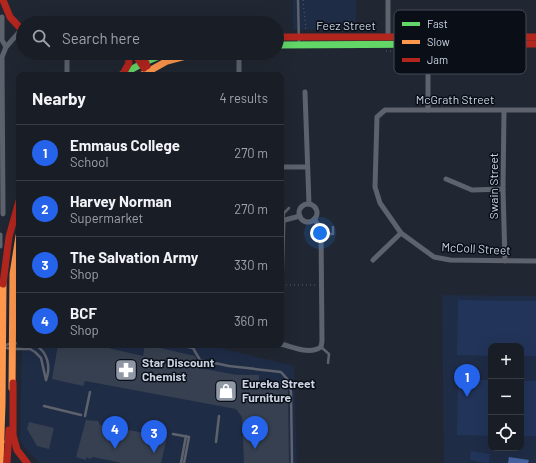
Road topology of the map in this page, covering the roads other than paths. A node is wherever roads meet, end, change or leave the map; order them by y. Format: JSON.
{"nodes":[{"id":1,"x":2,"y":0,"type":"edge"},
{"id":2,"x":298,"y":0,"type":"edge"},
{"id":3,"x":388,"y":0,"type":"edge"},
{"id":4,"x":2,"y":17,"type":"dead end"},
{"id":5,"x":16,"y":25,"type":"edge"},
{"id":6,"x":16,"y":36,"type":"edge"},
{"id":7,"x":388,"y":36,"type":"junction"},
{"id":8,"x":284,"y":37,"type":"edge"},
{"id":9,"x":300,"y":37,"type":"junction"},
{"id":10,"x":394,"y":37,"type":"edge"},
{"id":11,"x":526,"y":37,"type":"edge"},
{"id":12,"x":536,"y":37,"type":"edge"},
{"id":13,"x":394,"y":42,"type":"edge"},
{"id":14,"x":526,"y":44,"type":"edge"},
{"id":15,"x":536,"y":44,"type":"edge"},
{"id":16,"x":284,"y":45,"type":"edge"},
{"id":17,"x":299,"y":45,"type":"junction"},
{"id":18,"x":6,"y":47,"type":"junction"},
{"id":19,"x":67,"y":60,"type":"edge"},
{"id":20,"x":129,"y":60,"type":"edge"},
{"id":21,"x":140,"y":60,"type":"edge"},
{"id":22,"x":143,"y":60,"type":"edge"},
{"id":23,"x":150,"y":60,"type":"edge"},
{"id":24,"x":171,"y":60,"type":"edge"},
{"id":25,"x":240,"y":60,"type":"edge"},
{"id":26,"x":143,"y":63,"type":"junction"},
{"id":27,"x":67,"y":72,"type":"edge"},
{"id":28,"x":124,"y":72,"type":"edge"},
{"id":29,"x":127,"y":72,"type":"edge"},
{"id":30,"x":145,"y":72,"type":"edge"},
{"id":31,"x":147,"y":72,"type":"edge"},
{"id":32,"x":240,"y":72,"type":"edge"},
{"id":33,"x":428,"y":74,"type":"edge"},
{"id":34,"x":305,"y":92,"type":"dead end"},
{"id":35,"x":428,"y":110,"type":"junction"},
{"id":36,"x":504,"y":110,"type":"junction"},
{"id":37,"x":536,"y":110,"type":"edge"},
{"id":38,"x":377,"y":117,"type":"joint"},
{"id":39,"x":284,"y":167,"type":"edge"},
{"id":40,"x":307,"y":167,"type":"junction"},
{"id":41,"x":446,"y":179,"type":"dead end"},
{"id":42,"x":503,"y":189,"type":"junction"},
{"id":43,"x":309,"y":204,"type":"junction"},
{"id":44,"x":289,"y":208,"type":"dead end"},
{"id":45,"x":16,"y":211,"type":"edge"},
{"id":46,"x":284,"y":213,"type":"edge"},
{"id":47,"x":3,"y":214,"type":"dead end"},
{"id":48,"x":300,"y":216,"type":"junction"},
{"id":49,"x":314,"y":219,"type":"junction"},
{"id":50,"x":284,"y":221,"type":"edge"},
{"id":51,"x":333,"y":227,"type":"dead end"},
{"id":52,"x":401,"y":233,"type":"junction"},
{"id":53,"x":321,"y":234,"type":"junction"},
{"id":54,"x":0,"y":235,"type":"edge"},
{"id":55,"x":0,"y":246,"type":"edge"},
{"id":56,"x":16,"y":255,"type":"edge"},
{"id":57,"x":374,"y":260,"type":"dead end"},
{"id":58,"x":505,"y":261,"type":"junction"},
{"id":59,"x":536,"y":261,"type":"edge"},
{"id":60,"x":2,"y":273,"type":"edge"},
{"id":61,"x":1,"y":297,"type":"edge"},
{"id":62,"x":1,"y":330,"type":"edge"},
{"id":63,"x":15,"y":345,"type":"edge"},
{"id":64,"x":284,"y":345,"type":"edge"},
{"id":65,"x":2,"y":346,"type":"junction"},
{"id":66,"x":321,"y":347,"type":"junction"},
{"id":67,"x":26,"y":348,"type":"edge"},
{"id":68,"x":40,"y":348,"type":"edge"},
{"id":69,"x":193,"y":348,"type":"edge"},
{"id":70,"x":30,"y":349,"type":"joint"},
{"id":71,"x":328,"y":363,"type":"dead end"},
{"id":72,"x":12,"y":383,"type":"junction"},
{"id":73,"x":90,"y":392,"type":"dead end"},
{"id":74,"x":44,"y":406,"type":"dead end"},
{"id":75,"x":81,"y":415,"type":"dead end"},
{"id":76,"x":85,"y":416,"type":"dead end"},
{"id":77,"x":219,"y":416,"type":"dead end"},
{"id":78,"x":1,"y":432,"type":"edge"},
{"id":79,"x":173,"y":434,"type":"dead end"},
{"id":80,"x":187,"y":437,"type":"junction"},
{"id":81,"x":216,"y":442,"type":"dead end"},
{"id":82,"x":1,"y":443,"type":"edge"},
{"id":83,"x":0,"y":463,"type":"edge"},
{"id":84,"x":7,"y":463,"type":"edge"},
{"id":85,"x":27,"y":463,"type":"edge"},
{"id":86,"x":181,"y":463,"type":"edge"},
{"id":87,"x":184,"y":463,"type":"edge"},
{"id":88,"x":292,"y":463,"type":"edge"}],
"edges":[{"from":1,"to":5,"type":"main road"},
{"from":2,"to":9,"type":"lane"},
{"from":3,"to":7,"type":"street"},
{"from":4,"to":18,"type":"street"},
{"from":6,"to":18,"type":"street"},
{"from":7,"to":9,"type":"main road","name":"Feez Street"},
{"from":7,"to":10,"type":"main road","name":"Feez Street"},
{"from":8,"to":9,"type":"main road","name":"Feez Street"},
{"from":9,"to":17,"type":"lane"},
{"from":11,"to":12,"type":"main road","name":"Feez Street"},
{"from":13,"to":17,"type":"main road","name":"Feez Street"},
{"from":14,"to":15,"type":"main road","name":"Feez Street"},
{"from":16,"to":17,"type":"main road","name":"Feez Street"},
{"from":18,"to":47,"type":"street"},
{"from":19,"to":27,"type":"street"},
{"from":20,"to":28,"type":"main road"},
{"from":21,"to":26,"type":"main road"},
{"from":22,"to":26,"type":"main road"},
{"from":23,"to":26,"type":"main road"},
{"from":24,"to":31,"type":"main road"},
{"from":25,"to":32,"type":"street"},
{"from":26,"to":29,"type":"main road"},
{"from":26,"to":30,"type":"main road"},
{"from":33,"to":35,"type":"street"},
{"from":34,"to":40,"type":"street"},
{"from":35,"to":36,"type":"street","name":"McGrath Street"},
{"from":35,"to":38,"type":"street","name":"McGrath Street"},
{"from":36,"to":37,"type":"street","name":"McGrath Street"},
{"from":36,"to":42,"type":"street","name":"Swain Street"},
{"from":38,"to":52,"type":"street","name":"McColl Street"},
{"from":39,"to":40,"type":"street"},
{"from":40,"to":43,"type":"street"},
{"from":41,"to":42,"type":"street"},
{"from":42,"to":58,"type":"street","name":"Swain Street"},
{"from":43,"to":48,"type":"street"},
{"from":43,"to":49,"type":"street"},
{"from":44,"to":46,"type":"lane"},
{"from":45,"to":60,"type":"main road"},
{"from":48,"to":49,"type":"street"},
{"from":48,"to":50,"type":"street"},
{"from":49,"to":53,"type":"street"},
{"from":51,"to":53,"type":"lane"},
{"from":52,"to":57,"type":"street"},
{"from":52,"to":58,"type":"street","name":"McColl Street"},
{"from":53,"to":66,"type":"street"},
{"from":54,"to":55,"type":"street"},
{"from":56,"to":63,"type":"main road"},
{"from":58,"to":59,"type":"street","name":"McColl Street"},
{"from":60,"to":61,"type":"main road"},
{"from":61,"to":62,"type":"main road"},
{"from":62,"to":65,"type":"main road"},
{"from":63,"to":65,"type":"lane"},
{"from":63,"to":65,"type":"lane"},
{"from":63,"to":72,"type":"main road"},
{"from":64,"to":66,"type":"street"},
{"from":65,"to":78,"type":"main road"},
{"from":66,"to":71,"type":"lane"},
{"from":67,"to":70,"type":"lane"},
{"from":68,"to":70,"type":"lane"},
{"from":69,"to":88,"type":"lane"},
{"from":72,"to":84,"type":"main road"},
{"from":72,"to":85,"type":"main road"},
{"from":73,"to":76,"type":"lane"},
{"from":74,"to":75,"type":"lane"},
{"from":77,"to":81,"type":"lane"},
{"from":78,"to":82,"type":"main road"},
{"from":79,"to":80,"type":"lane"},
{"from":80,"to":86,"type":"lane"},
{"from":80,"to":87,"type":"lane"},
{"from":82,"to":83,"type":"main road"}]}
